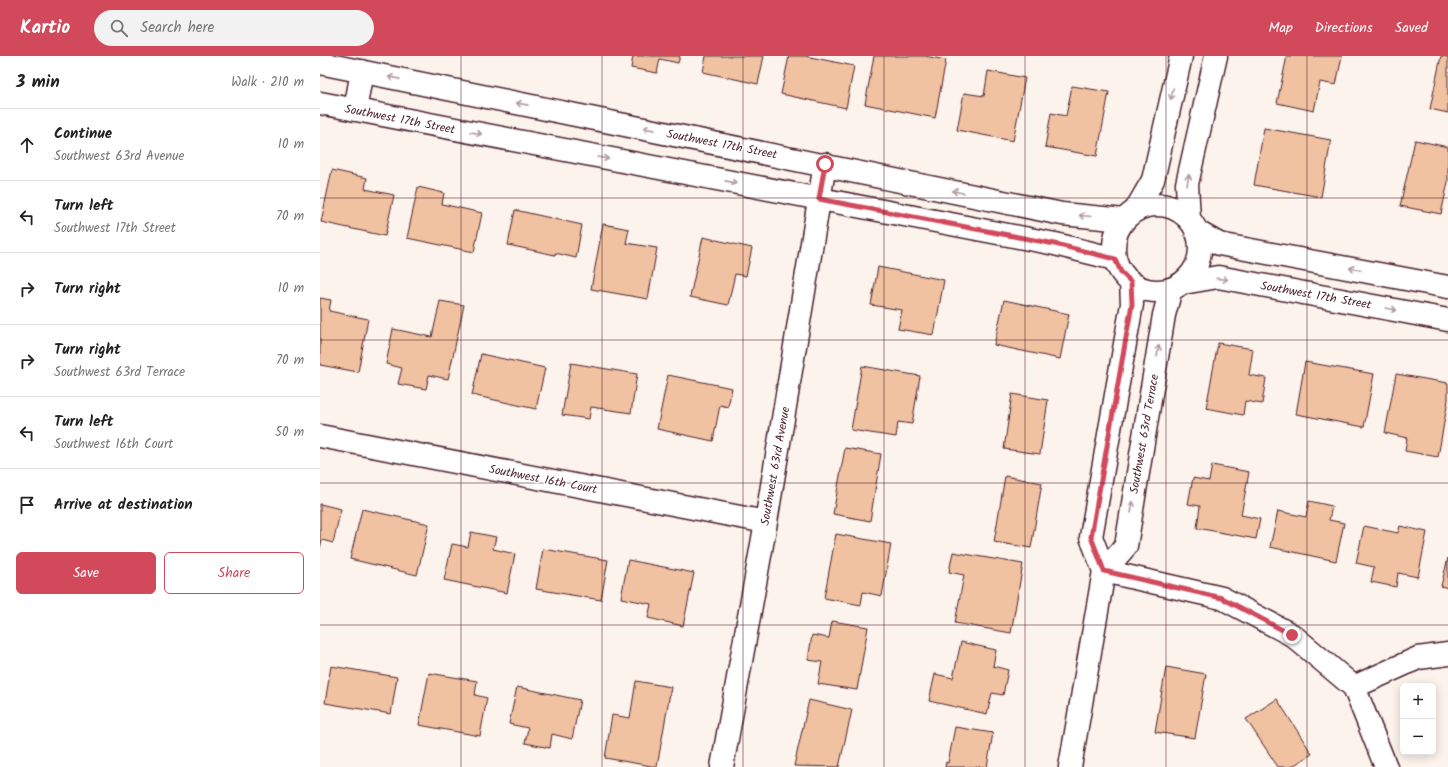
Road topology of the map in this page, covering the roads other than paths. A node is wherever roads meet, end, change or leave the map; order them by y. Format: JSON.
{"nodes":[{"id":1,"x":1181,"y":56,"type":"edge"},
{"id":2,"x":1216,"y":56,"type":"edge"},
{"id":3,"x":320,"y":63,"type":"edge"},
{"id":4,"x":362,"y":71,"type":"junction"},
{"id":5,"x":320,"y":103,"type":"edge"},
{"id":6,"x":355,"y":110,"type":"junction"},
{"id":7,"x":825,"y":164,"type":"junction"},
{"id":8,"x":819,"y":199,"type":"junction"},
{"id":9,"x":1130,"y":215,"type":"junction"},
{"id":10,"x":1192,"y":225,"type":"junction"},
{"id":11,"x":1115,"y":259,"type":"junction"},
{"id":12,"x":1131,"y":282,"type":"junction"},
{"id":13,"x":1177,"y":286,"type":"junction"},
{"id":14,"x":1448,"y":287,"type":"edge"},
{"id":15,"x":1448,"y":320,"type":"edge"},
{"id":16,"x":320,"y":436,"type":"edge"},
{"id":17,"x":766,"y":522,"type":"junction"},
{"id":18,"x":1104,"y":571,"type":"junction"},
{"id":19,"x":1448,"y":654,"type":"edge"},
{"id":20,"x":1354,"y":686,"type":"junction"},
{"id":21,"x":722,"y":767,"type":"edge"},
{"id":22,"x":1070,"y":767,"type":"edge"},
{"id":23,"x":1386,"y":767,"type":"edge"}],
"edges":[{"from":1,"to":9,"type":"street","one_way":true},
{"from":10,"to":2,"type":"street","one_way":true},
{"from":3,"to":4,"type":"street","name":"Southwest 17th Street"},
{"from":4,"to":6,"type":"street"},
{"from":7,"to":4,"type":"street","name":"Southwest 17th Street","one_way":true},
{"from":5,"to":6,"type":"street","name":"Southwest 17th Street"},
{"from":6,"to":8,"type":"street","name":"Southwest 17th Street","one_way":true},
{"from":7,"to":8,"type":"street","name":"Southwest 63rd Avenue"},
{"from":9,"to":7,"type":"street","name":"Southwest 17th Street","one_way":true},
{"from":8,"to":11,"type":"street","name":"Southwest 17th Street"},
{"from":8,"to":17,"type":"street","name":"Southwest 63rd Avenue"},
{"from":9,"to":10,"type":"street"},
{"from":9,"to":11,"type":"street"},
{"from":10,"to":13,"type":"street"},
{"from":14,"to":10,"type":"street","one_way":true},
{"from":11,"to":12,"type":"street"},
{"from":12,"to":13,"type":"street"},
{"from":12,"to":18,"type":"street"},
{"from":13,"to":15,"type":"street","name":"Southwest 17th Street","one_way":true},
{"from":18,"to":13,"type":"street","name":"Southwest 63rd Terrace","one_way":true},
{"from":16,"to":17,"type":"street","name":"Southwest 16th Court"},
{"from":17,"to":21,"type":"street","name":"Southwest 63rd Avenue"},
{"from":18,"to":20,"type":"street"},
{"from":18,"to":22,"type":"street"},
{"from":19,"to":20,"type":"street"},
{"from":20,"to":23,"type":"street"}]}
